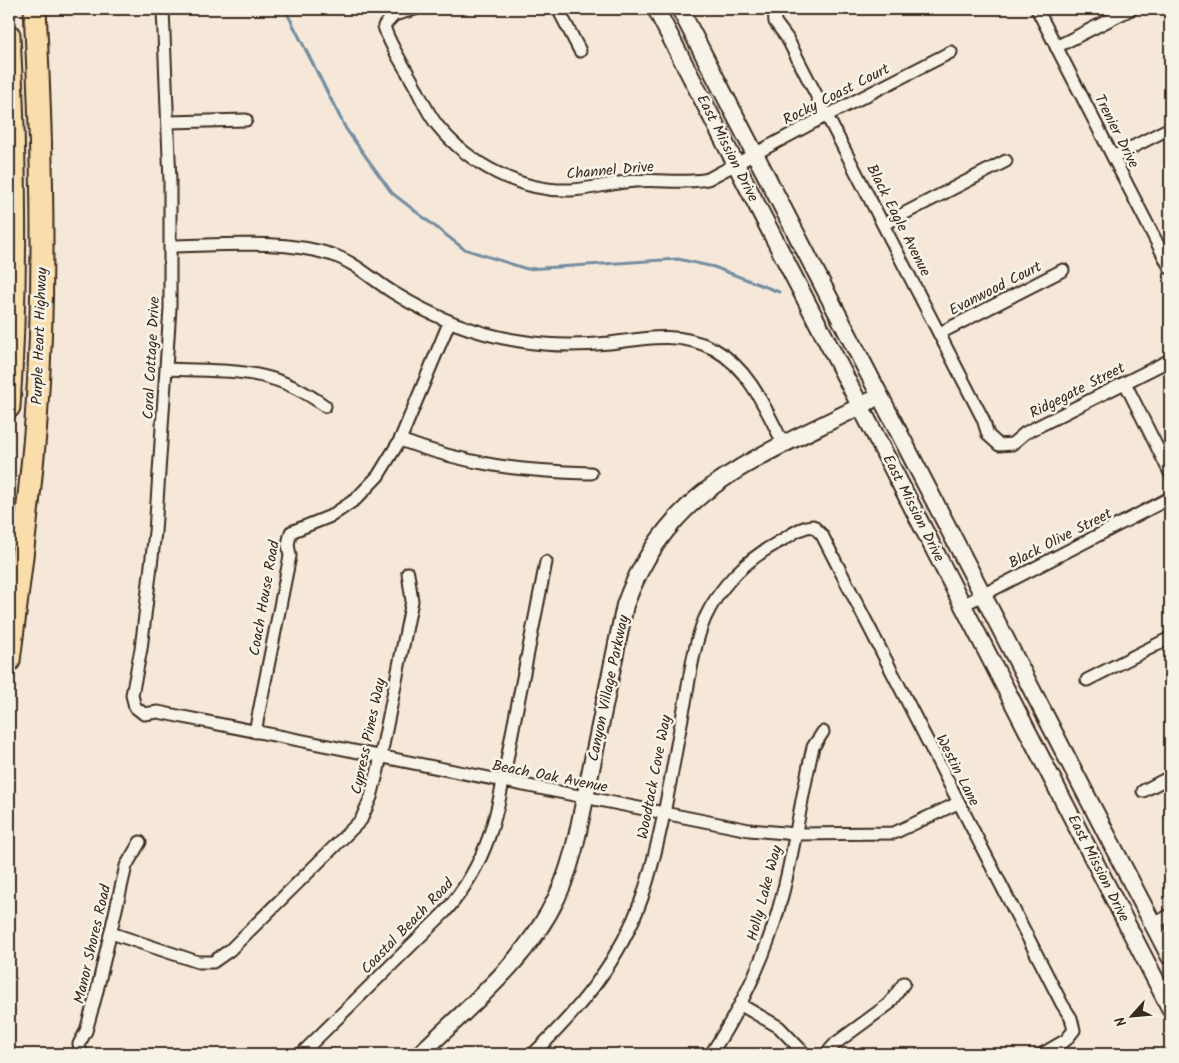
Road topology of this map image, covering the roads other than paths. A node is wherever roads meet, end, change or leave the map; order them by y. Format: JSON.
{"nodes":[{"id":1,"x":35,"y":9,"type":"edge"},
{"id":2,"x":163,"y":9,"type":"edge"},
{"id":3,"x":415,"y":9,"type":"edge"},
{"id":4,"x":558,"y":9,"type":"edge"},
{"id":5,"x":656,"y":9,"type":"edge"},
{"id":6,"x":680,"y":9,"type":"edge"},
{"id":7,"x":774,"y":9,"type":"edge"},
{"id":8,"x":1037,"y":9,"type":"edge"},
{"id":9,"x":1131,"y":9,"type":"edge"},
{"id":10,"x":9,"y":35,"type":"edge"},
{"id":11,"x":1056,"y":47,"type":"junction"},
{"id":12,"x":580,"y":51,"type":"dead end"},
{"id":13,"x":951,"y":52,"type":"dead end"},
{"id":14,"x":827,"y":115,"type":"junction"},
{"id":15,"x":246,"y":120,"type":"dead end"},
{"id":16,"x":169,"y":122,"type":"junction"},
{"id":17,"x":1170,"y":128,"type":"edge"},
{"id":18,"x":754,"y":153,"type":"junction"},
{"id":19,"x":1113,"y":157,"type":"junction"},
{"id":20,"x":1006,"y":161,"type":"dead end"},
{"id":21,"x":736,"y":165,"type":"junction"},
{"id":22,"x":884,"y":224,"type":"junction"},
{"id":23,"x":171,"y":246,"type":"junction"},
{"id":24,"x":1170,"y":267,"type":"edge"},
{"id":25,"x":1063,"y":270,"type":"dead end"},
{"id":26,"x":449,"y":323,"type":"junction"},
{"id":27,"x":940,"y":333,"type":"junction"},
{"id":28,"x":1170,"y":360,"type":"edge"},
{"id":29,"x":167,"y":369,"type":"junction"},
{"id":30,"x":1125,"y":383,"type":"junction"},
{"id":31,"x":879,"y":397,"type":"junction"},
{"id":32,"x":325,"y":406,"type":"dead end"},
{"id":33,"x":861,"y":406,"type":"junction"},
{"id":34,"x":9,"y":407,"type":"edge"},
{"id":35,"x":400,"y":440,"type":"junction"},
{"id":36,"x":998,"y":444,"type":"joint"},
{"id":37,"x":784,"y":445,"type":"junction"},
{"id":38,"x":591,"y":473,"type":"dead end"},
{"id":39,"x":1170,"y":473,"type":"edge"},
{"id":40,"x":1170,"y":498,"type":"edge"},
{"id":41,"x":813,"y":526,"type":"joint"},
{"id":42,"x":546,"y":562,"type":"dead end"},
{"id":43,"x":408,"y":573,"type":"dead end"},
{"id":44,"x":982,"y":595,"type":"junction"},
{"id":45,"x":963,"y":605,"type":"junction"},
{"id":46,"x":1170,"y":638,"type":"edge"},
{"id":47,"x":9,"y":661,"type":"edge"},
{"id":48,"x":1087,"y":680,"type":"dead end"},
{"id":49,"x":135,"y":707,"type":"joint"},
{"id":50,"x":255,"y":732,"type":"junction"},
{"id":51,"x":823,"y":732,"type":"dead end"},
{"id":52,"x":381,"y":757,"type":"junction"},
{"id":53,"x":1170,"y":777,"type":"edge"},
{"id":54,"x":502,"y":782,"type":"junction"},
{"id":55,"x":1143,"y":791,"type":"dead end"},
{"id":56,"x":586,"y":798,"type":"junction"},
{"id":57,"x":958,"y":803,"type":"junction"},
{"id":58,"x":663,"y":814,"type":"junction"},
{"id":59,"x":796,"y":834,"type":"junction"},
{"id":60,"x":140,"y":842,"type":"dead end"},
{"id":61,"x":1170,"y":916,"type":"edge"},
{"id":62,"x":1154,"y":924,"type":"junction"},
{"id":63,"x":111,"y":933,"type":"junction"},
{"id":64,"x":1170,"y":956,"type":"edge"},
{"id":65,"x":904,"y":983,"type":"dead end"},
{"id":66,"x":741,"y":1005,"type":"junction"},
{"id":67,"x":1170,"y":1008,"type":"edge"},
{"id":68,"x":81,"y":1054,"type":"edge"},
{"id":69,"x":301,"y":1054,"type":"edge"},
{"id":70,"x":420,"y":1054,"type":"edge"},
{"id":71,"x":533,"y":1054,"type":"edge"},
{"id":72,"x":711,"y":1054,"type":"edge"},
{"id":73,"x":805,"y":1054,"type":"edge"},
{"id":74,"x":826,"y":1054,"type":"edge"},
{"id":75,"x":1042,"y":1054,"type":"edge"}],
"edges":[{"from":1,"to":47,"type":"highway","name":"Purple Heart Highway"},
{"from":2,"to":16,"type":"street","name":"Coral Cottage Drive"},
{"from":3,"to":21,"type":"street","name":"Channel Drive"},
{"from":4,"to":12,"type":"street"},
{"from":5,"to":21,"type":"street","name":"East Mission Drive"},
{"from":6,"to":18,"type":"street","name":"East Mission Drive"},
{"from":7,"to":14,"type":"street","name":"Black Eagle Avenue"},
{"from":8,"to":11,"type":"street","name":"Trenier Drive"},
{"from":9,"to":11,"type":"street"},
{"from":10,"to":34,"type":"highway","name":"Purple Heart Highway"},
{"from":11,"to":19,"type":"street","name":"Trenier Drive"},
{"from":13,"to":14,"type":"street","name":"Rocky Coast Court"},
{"from":14,"to":18,"type":"street","name":"Rocky Coast Court"},
{"from":14,"to":22,"type":"street","name":"Black Eagle Avenue"},
{"from":15,"to":16,"type":"street"},
{"from":16,"to":23,"type":"street","name":"Coral Cottage Drive"},
{"from":17,"to":19,"type":"street"},
{"from":18,"to":21,"type":"street","name":"Rocky Coast Court"},
{"from":18,"to":31,"type":"street","name":"East Mission Drive"},
{"from":19,"to":24,"type":"street","name":"Trenier Drive"},
{"from":20,"to":22,"type":"street"},
{"from":21,"to":33,"type":"street","name":"East Mission Drive"},
{"from":22,"to":27,"type":"street","name":"Black Eagle Avenue"},
{"from":23,"to":26,"type":"street"},
{"from":23,"to":29,"type":"street","name":"Coral Cottage Drive"},
{"from":25,"to":27,"type":"street","name":"Evanwood Court"},
{"from":26,"to":35,"type":"street","name":"Coach House Road"},
{"from":26,"to":37,"type":"street"},
{"from":27,"to":36,"type":"street","name":"Black Eagle Avenue"},
{"from":28,"to":30,"type":"street","name":"Ridgegate Street"},
{"from":29,"to":32,"type":"street"},
{"from":29,"to":49,"type":"street","name":"Coral Cottage Drive"},
{"from":30,"to":36,"type":"street","name":"Ridgegate Street"},
{"from":30,"to":39,"type":"street"},
{"from":31,"to":33,"type":"street","name":"Canyon Village Parkway"},
{"from":31,"to":44,"type":"street","name":"East Mission Drive"},
{"from":33,"to":37,"type":"street","name":"Canyon Village Parkway"},
{"from":33,"to":45,"type":"street","name":"East Mission Drive"},
{"from":35,"to":38,"type":"street"},
{"from":35,"to":50,"type":"street","name":"Coach House Road"},
{"from":37,"to":56,"type":"street","name":"Canyon Village Parkway"},
{"from":40,"to":44,"type":"street","name":"Black Olive Street"},
{"from":41,"to":57,"type":"street","name":"Westin Lane"},
{"from":41,"to":58,"type":"street","name":"Woodtack Cove Way"},
{"from":42,"to":54,"type":"street","name":"Coastal Beach Road"},
{"from":43,"to":52,"type":"street","name":"Cypress Pines Way"},
{"from":44,"to":45,"type":"street","name":"Black Olive Street"},
{"from":44,"to":62,"type":"street","name":"East Mission Drive"},
{"from":45,"to":67,"type":"street","name":"East Mission Drive"},
{"from":46,"to":48,"type":"street"},
{"from":49,"to":50,"type":"street","name":"Beach Oak Avenue"},
{"from":50,"to":52,"type":"street","name":"Beach Oak Avenue"},
{"from":51,"to":59,"type":"street","name":"Holly Lake Way"},
{"from":52,"to":54,"type":"street","name":"Beach Oak Avenue"},
{"from":52,"to":63,"type":"street","name":"Cypress Pines Way"},
{"from":53,"to":55,"type":"street"},
{"from":54,"to":56,"type":"street","name":"Beach Oak Avenue"},
{"from":54,"to":69,"type":"street","name":"Coastal Beach Road"},
{"from":56,"to":58,"type":"street","name":"Beach Oak Avenue"},
{"from":56,"to":70,"type":"street","name":"Canyon Village Parkway"},
{"from":57,"to":59,"type":"street","name":"Beach Oak Avenue"},
{"from":57,"to":75,"type":"street","name":"Westin Lane"},
{"from":58,"to":59,"type":"street","name":"Beach Oak Avenue"},
{"from":58,"to":71,"type":"street","name":"Woodtack Cove Way"},
{"from":59,"to":66,"type":"street","name":"Holly Lake Way"},
{"from":60,"to":63,"type":"street","name":"Manor Shores Road"},
{"from":61,"to":62,"type":"street"},
{"from":62,"to":64,"type":"street","name":"East Mission Drive"},
{"from":63,"to":68,"type":"street","name":"Manor Shores Road"},
{"from":65,"to":74,"type":"street"},
{"from":66,"to":72,"type":"street","name":"Holly Lake Way"},
{"from":66,"to":73,"type":"street"}]}
